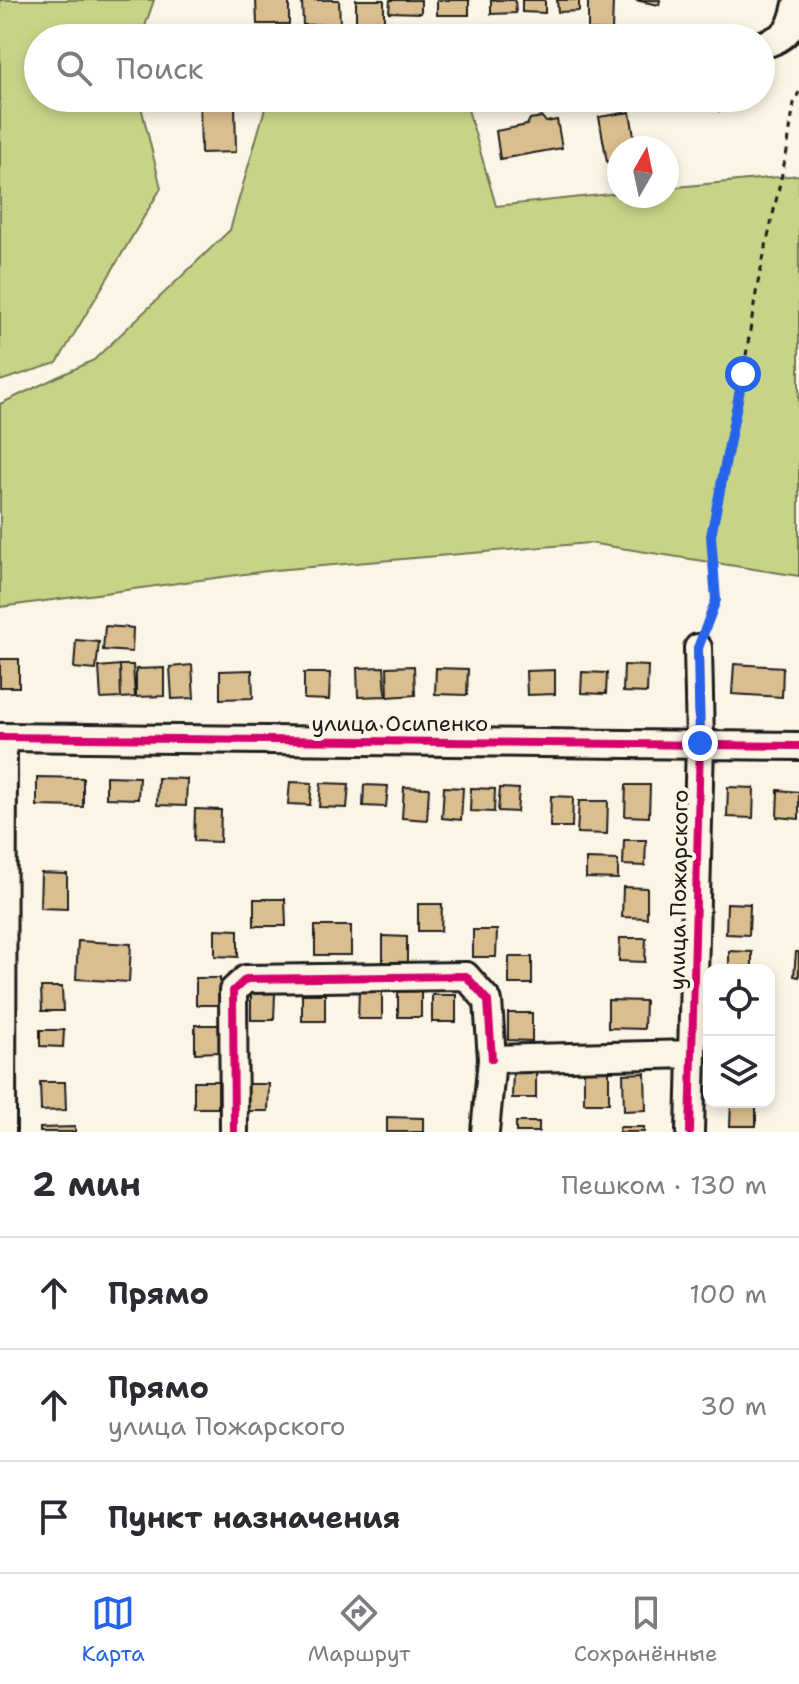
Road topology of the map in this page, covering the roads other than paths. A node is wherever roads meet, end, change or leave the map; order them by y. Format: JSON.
{"nodes":[{"id":1,"x":798,"y":0,"type":"edge"},
{"id":2,"x":775,"y":38,"type":"edge"},
{"id":3,"x":698,"y":648,"type":"road end"},
{"id":4,"x":1,"y":737,"type":"edge"},
{"id":5,"x":700,"y":743,"type":"junction"},
{"id":6,"x":799,"y":746,"type":"edge"},
{"id":7,"x":692,"y":1054,"type":"junction"},
{"id":8,"x":492,"y":1059,"type":"junction"},
{"id":9,"x":2,"y":1132,"type":"edge"},
{"id":10,"x":234,"y":1132,"type":"edge"},
{"id":11,"x":485,"y":1132,"type":"edge"},
{"id":12,"x":690,"y":1132,"type":"edge"}],
"edges":[{"from":1,"to":2,"type":"street"},
{"from":3,"to":5,"type":"street","name":"улица Пожарского"},
{"from":4,"to":5,"type":"street","name":"улица Осипенко"},
{"from":4,"to":9,"type":"street"},
{"from":5,"to":6,"type":"street","name":"улица Осипенко"},
{"from":5,"to":7,"type":"street","name":"улица Пожарского"},
{"from":7,"to":8,"type":"street"},
{"from":7,"to":12,"type":"street","name":"улица Пожарского"},
{"from":8,"to":10,"type":"street"},
{"from":8,"to":11,"type":"street"}]}
